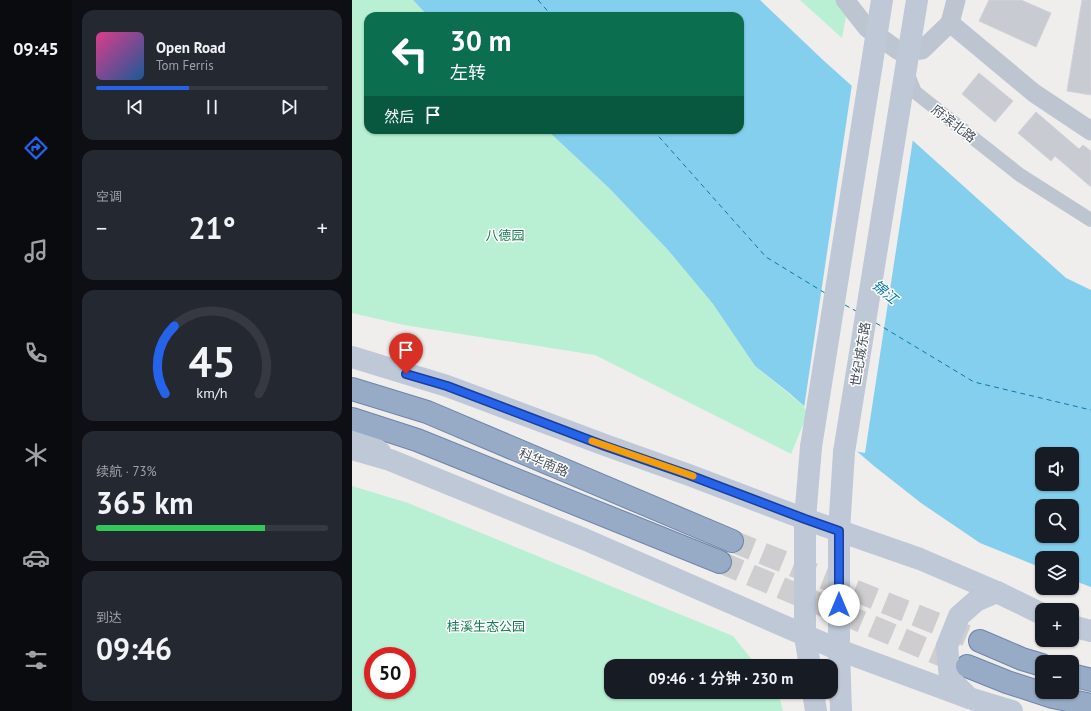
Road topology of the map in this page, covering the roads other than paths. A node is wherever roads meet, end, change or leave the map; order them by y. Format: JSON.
{"nodes":[{"id":1,"x":844,"y":0,"type":"edge"},
{"id":2,"x":882,"y":0,"type":"edge"},
{"id":3,"x":917,"y":0,"type":"edge"},
{"id":4,"x":956,"y":0,"type":"edge"},
{"id":5,"x":950,"y":24,"type":"junction"},
{"id":6,"x":899,"y":51,"type":"junction"},
{"id":7,"x":1091,"y":131,"type":"edge"},
{"id":8,"x":1091,"y":220,"type":"edge"},
{"id":9,"x":352,"y":357,"type":"edge"},
{"id":10,"x":352,"y":389,"type":"edge"},
{"id":11,"x":352,"y":419,"type":"edge"},
{"id":12,"x":352,"y":431,"type":"edge"},
{"id":13,"x":352,"y":450,"type":"edge"},
{"id":14,"x":390,"y":460,"type":"junction"},
{"id":15,"x":805,"y":519,"type":"junction"},
{"id":16,"x":839,"y":531,"type":"junction"},
{"id":17,"x":732,"y":541,"type":"tunnel mouth"},
{"id":18,"x":720,"y":562,"type":"tunnel mouth"},
{"id":19,"x":997,"y":592,"type":"junction"},
{"id":20,"x":1035,"y":611,"type":"edge"},
{"id":21,"x":1079,"y":628,"type":"edge"},
{"id":22,"x":1091,"y":632,"type":"edge"},
{"id":23,"x":805,"y":636,"type":"junction"},
{"id":24,"x":980,"y":641,"type":"tunnel mouth"},
{"id":25,"x":839,"y":650,"type":"junction"},
{"id":26,"x":809,"y":659,"type":"edge"},
{"id":27,"x":1035,"y":663,"type":"edge"},
{"id":28,"x":967,"y":666,"type":"tunnel mouth"},
{"id":29,"x":1079,"y":677,"type":"edge"},
{"id":30,"x":1091,"y":680,"type":"edge"},
{"id":31,"x":969,"y":698,"type":"junction"},
{"id":32,"x":814,"y":699,"type":"edge"},
{"id":33,"x":1091,"y":705,"type":"edge"},
{"id":34,"x":816,"y":711,"type":"edge"},
{"id":35,"x":841,"y":711,"type":"edge"},
{"id":36,"x":1012,"y":711,"type":"edge"}],
"edges":[{"from":1,"to":6,"type":"street"},
{"from":2,"to":15,"type":"main road","bridge":true},
{"from":3,"to":16,"type":"main road","name":"世纪城东路","bridge":true},
{"from":4,"to":5,"type":"street"},
{"from":5,"to":6,"type":"street"},
{"from":5,"to":7,"type":"street"},
{"from":6,"to":8,"type":"street","name":"府滨北路"},
{"from":9,"to":15,"type":"main road"},
{"from":10,"to":17,"type":"highway","name":"科华南路"},
{"from":11,"to":18,"type":"highway","name":"科华南路"},
{"from":12,"to":14,"type":"main road"},
{"from":13,"to":14,"type":"main road"},
{"from":14,"to":23,"type":"main road"},
{"from":15,"to":16,"type":"main road"},
{"from":15,"to":23,"type":"main road"},
{"from":16,"to":19,"type":"main road"},
{"from":16,"to":25,"type":"main road","name":"世纪城东路"},
{"from":19,"to":20,"type":"main road"},
{"from":19,"to":31,"type":"main road"},
{"from":21,"to":22,"type":"main road"},
{"from":23,"to":25,"type":"main road"},
{"from":23,"to":26,"type":"main road"},
{"from":24,"to":27,"type":"highway"},
{"from":25,"to":31,"type":"main road"},
{"from":25,"to":35,"type":"main road","name":"世纪城东路"},
{"from":28,"to":33,"type":"highway"},
{"from":29,"to":30,"type":"highway"},
{"from":31,"to":36,"type":"main road"},
{"from":32,"to":34,"type":"main road"}]}
